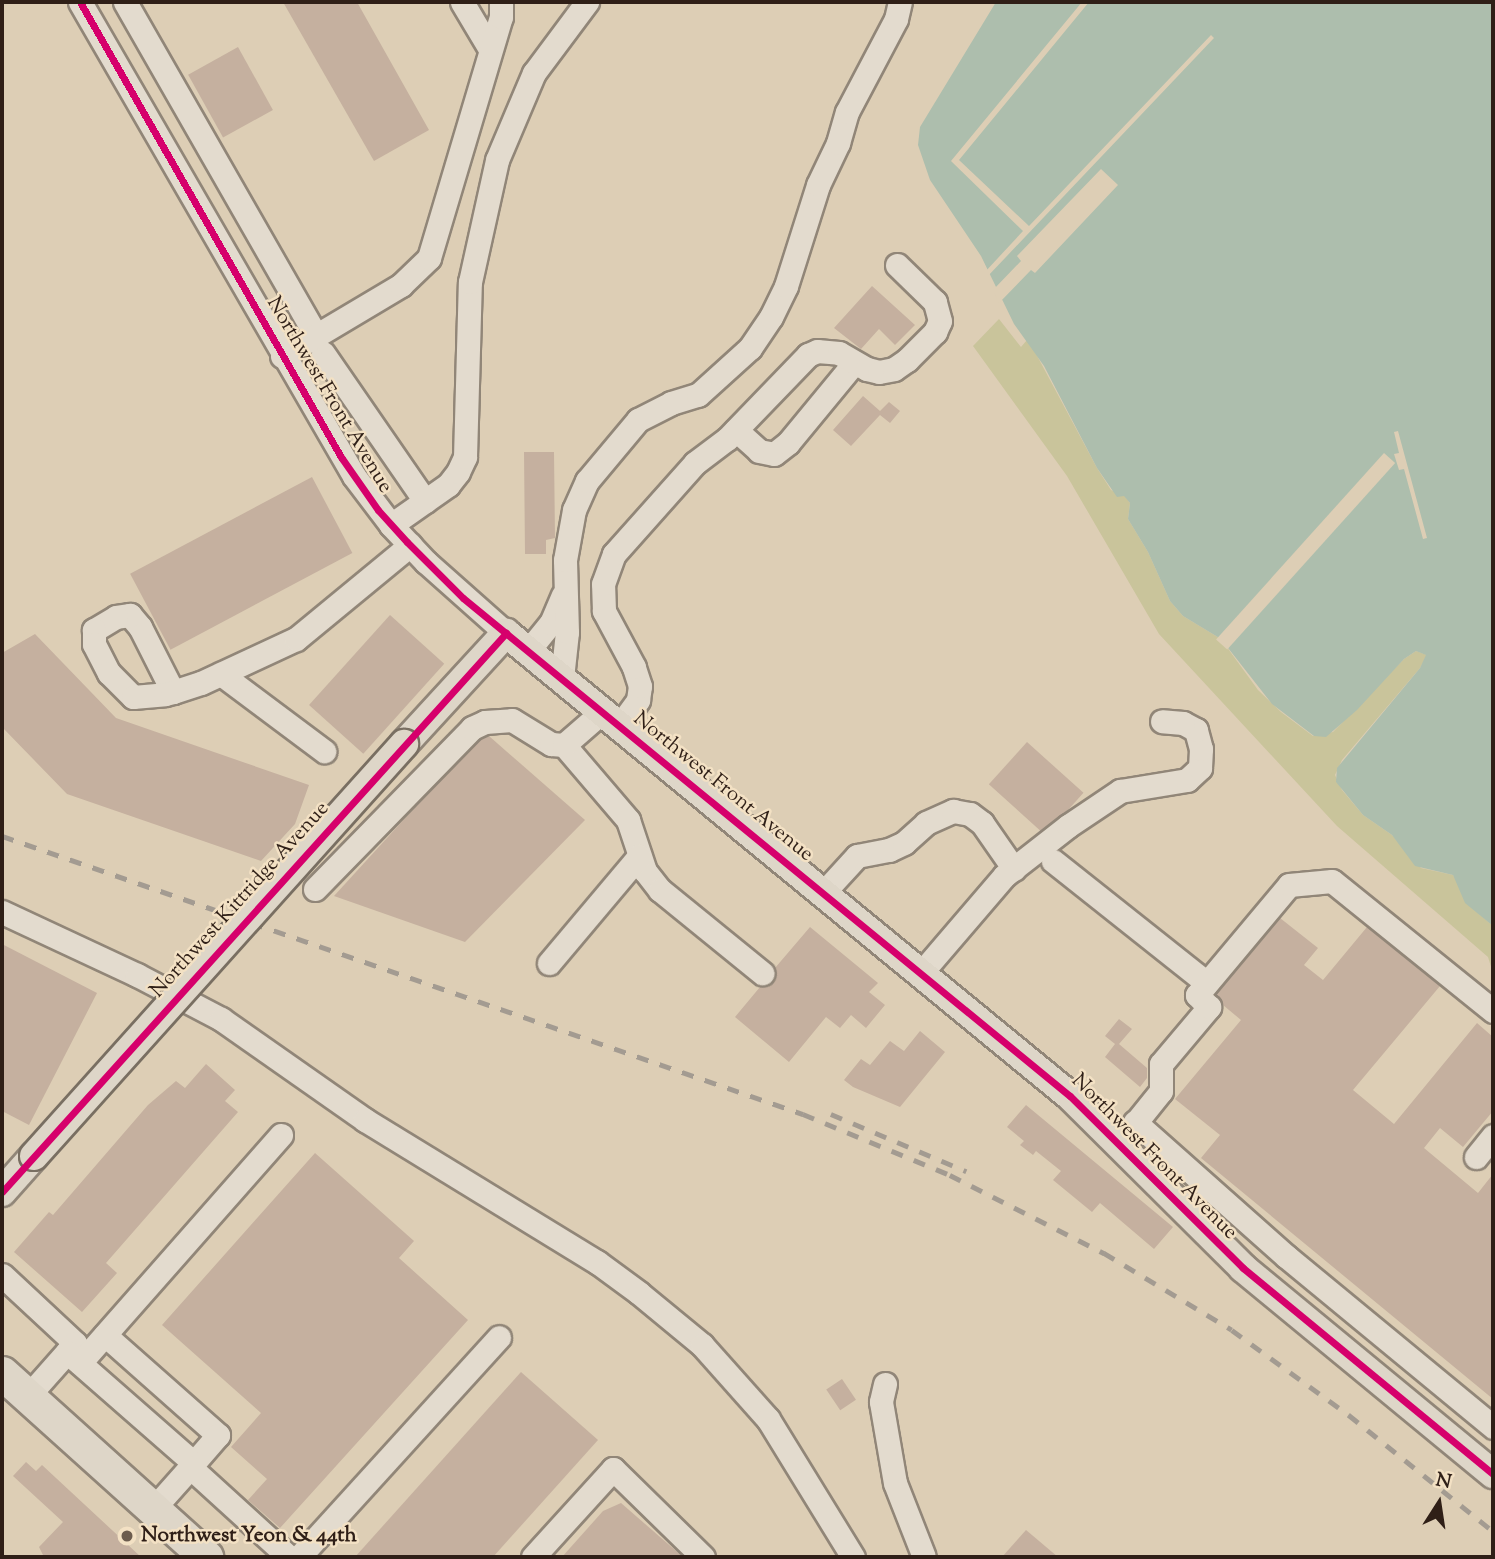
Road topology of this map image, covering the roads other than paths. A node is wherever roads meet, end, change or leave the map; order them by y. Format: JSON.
{"nodes":[{"id":1,"x":80,"y":2,"type":"edge"},
{"id":2,"x":125,"y":2,"type":"edge"},
{"id":3,"x":462,"y":2,"type":"edge"},
{"id":4,"x":501,"y":2,"type":"edge"},
{"id":5,"x":587,"y":2,"type":"edge"},
{"id":6,"x":900,"y":2,"type":"edge"},
{"id":7,"x":490,"y":49,"type":"junction"},
{"id":8,"x":897,"y":265,"type":"dead end"},
{"id":9,"x":323,"y":338,"type":"junction"},
{"id":10,"x":282,"y":355,"type":"junction"},
{"id":11,"x":853,"y":363,"type":"junction"},
{"id":12,"x":305,"y":396,"type":"junction"},
{"id":13,"x":736,"y":430,"type":"junction"},
{"id":14,"x":425,"y":501,"type":"junction"},
{"id":15,"x":391,"y":525,"type":"junction"},
{"id":16,"x":410,"y":545,"type":"junction"},
{"id":17,"x":565,"y":584,"type":"junction"},
{"id":18,"x":506,"y":633,"type":"junction"},
{"id":19,"x":528,"y":651,"type":"junction"},
{"id":20,"x":221,"y":674,"type":"junction"},
{"id":21,"x":562,"y":678,"type":"junction"},
{"id":22,"x":173,"y":692,"type":"dead end"},
{"id":23,"x":611,"y":718,"type":"junction"},
{"id":24,"x":1162,"y":721,"type":"dead end"},
{"id":25,"x":564,"y":745,"type":"junction"},
{"id":26,"x":324,"y":751,"type":"dead end"},
{"id":27,"x":639,"y":856,"type":"junction"},
{"id":28,"x":1053,"y":861,"type":"dead end"},
{"id":29,"x":1014,"y":869,"type":"junction"},
{"id":30,"x":315,"y":889,"type":"dead end"},
{"id":31,"x":824,"y":892,"type":"junction"},
{"id":32,"x":2,"y":912,"type":"edge"},
{"id":33,"x":549,"y":963,"type":"dead end"},
{"id":34,"x":762,"y":973,"type":"dead end"},
{"id":35,"x":921,"y":973,"type":"junction"},
{"id":36,"x":1207,"y":983,"type":"junction"},
{"id":37,"x":1493,"y":1011,"type":"edge"},
{"id":38,"x":1128,"y":1132,"type":"junction"},
{"id":39,"x":281,"y":1135,"type":"dead end"},
{"id":40,"x":1493,"y":1136,"type":"edge"},
{"id":41,"x":1476,"y":1157,"type":"dead end"},
{"id":42,"x":2,"y":1192,"type":"edge"},
{"id":43,"x":1278,"y":1249,"type":"junction"},
{"id":44,"x":2,"y":1275,"type":"edge"},
{"id":45,"x":1252,"y":1276,"type":"junction"},
{"id":46,"x":105,"y":1335,"type":"junction"},
{"id":47,"x":499,"y":1337,"type":"dead end"},
{"id":48,"x":74,"y":1358,"type":"junction"},
{"id":49,"x":2,"y":1373,"type":"edge"},
{"id":50,"x":885,"y":1384,"type":"dead end"},
{"id":51,"x":28,"y":1396,"type":"junction"},
{"id":52,"x":1493,"y":1427,"type":"edge"},
{"id":53,"x":192,"y":1465,"type":"junction"},
{"id":54,"x":1493,"y":1474,"type":"edge"},
{"id":55,"x":153,"y":1509,"type":"junction"},
{"id":56,"x":206,"y":1557,"type":"edge"},
{"id":57,"x":289,"y":1557,"type":"edge"},
{"id":58,"x":299,"y":1557,"type":"edge"},
{"id":59,"x":533,"y":1557,"type":"edge"},
{"id":60,"x":702,"y":1557,"type":"edge"},
{"id":61,"x":853,"y":1557,"type":"edge"},
{"id":62,"x":924,"y":1557,"type":"edge"}],
"edges":[{"from":1,"to":10,"type":"street","name":"Northwest Front Avenue"},
{"from":2,"to":9,"type":"street"},
{"from":3,"to":7,"type":"street"},
{"from":4,"to":7,"type":"street"},
{"from":5,"to":14,"type":"street"},
{"from":6,"to":17,"type":"street"},
{"from":7,"to":9,"type":"street"},
{"from":8,"to":11,"type":"street"},
{"from":9,"to":10,"type":"street"},
{"from":9,"to":12,"type":"street"},
{"from":9,"to":14,"type":"street"},
{"from":10,"to":12,"type":"street","name":"Northwest Front Avenue"},
{"from":11,"to":13,"type":"street"},
{"from":11,"to":13,"type":"street"},
{"from":12,"to":15,"type":"street","name":"Northwest Front Avenue"},
{"from":13,"to":23,"type":"street"},
{"from":14,"to":15,"type":"street"},
{"from":15,"to":16,"type":"street","name":"Northwest Front Avenue"},
{"from":16,"to":18,"type":"street","name":"Northwest Front Avenue"},
{"from":16,"to":20,"type":"street"},
{"from":17,"to":19,"type":"street"},
{"from":17,"to":21,"type":"street"},
{"from":18,"to":19,"type":"main road","name":"Northwest Front Avenue"},
{"from":18,"to":42,"type":"main road","name":"Northwest Kittridge Avenue","bridge":true},
{"from":19,"to":21,"type":"main road","name":"Northwest Front Avenue"},
{"from":20,"to":22,"type":"street"},
{"from":20,"to":26,"type":"street"},
{"from":21,"to":23,"type":"main road","name":"Northwest Front Avenue"},
{"from":23,"to":25,"type":"street"},
{"from":23,"to":31,"type":"main road","name":"Northwest Front Avenue"},
{"from":24,"to":29,"type":"street"},
{"from":25,"to":27,"type":"street"},
{"from":25,"to":30,"type":"street"},
{"from":27,"to":33,"type":"street"},
{"from":27,"to":34,"type":"street"},
{"from":28,"to":36,"type":"street"},
{"from":29,"to":31,"type":"street"},
{"from":29,"to":35,"type":"street"},
{"from":31,"to":35,"type":"main road","name":"Northwest Front Avenue"},
{"from":32,"to":61,"type":"street"},
{"from":35,"to":38,"type":"main road","name":"Northwest Front Avenue"},
{"from":36,"to":37,"type":"street"},
{"from":36,"to":38,"type":"street"},
{"from":38,"to":43,"type":"street"},
{"from":38,"to":45,"type":"main road","name":"Northwest Front Avenue"},
{"from":39,"to":46,"type":"street"},
{"from":40,"to":41,"type":"street"},
{"from":43,"to":45,"type":"street"},
{"from":43,"to":52,"type":"street"},
{"from":44,"to":48,"type":"street"},
{"from":45,"to":54,"type":"main road","name":"Northwest Front Avenue"},
{"from":46,"to":48,"type":"street"},
{"from":46,"to":53,"type":"street"},
{"from":47,"to":58,"type":"street"},
{"from":48,"to":51,"type":"street"},
{"from":48,"to":53,"type":"street"},
{"from":49,"to":51,"type":"highway"},
{"from":50,"to":62,"type":"street"},
{"from":51,"to":55,"type":"highway"},
{"from":53,"to":55,"type":"street"},
{"from":53,"to":57,"type":"street"},
{"from":55,"to":56,"type":"highway"},
{"from":59,"to":60,"type":"street"}]}
